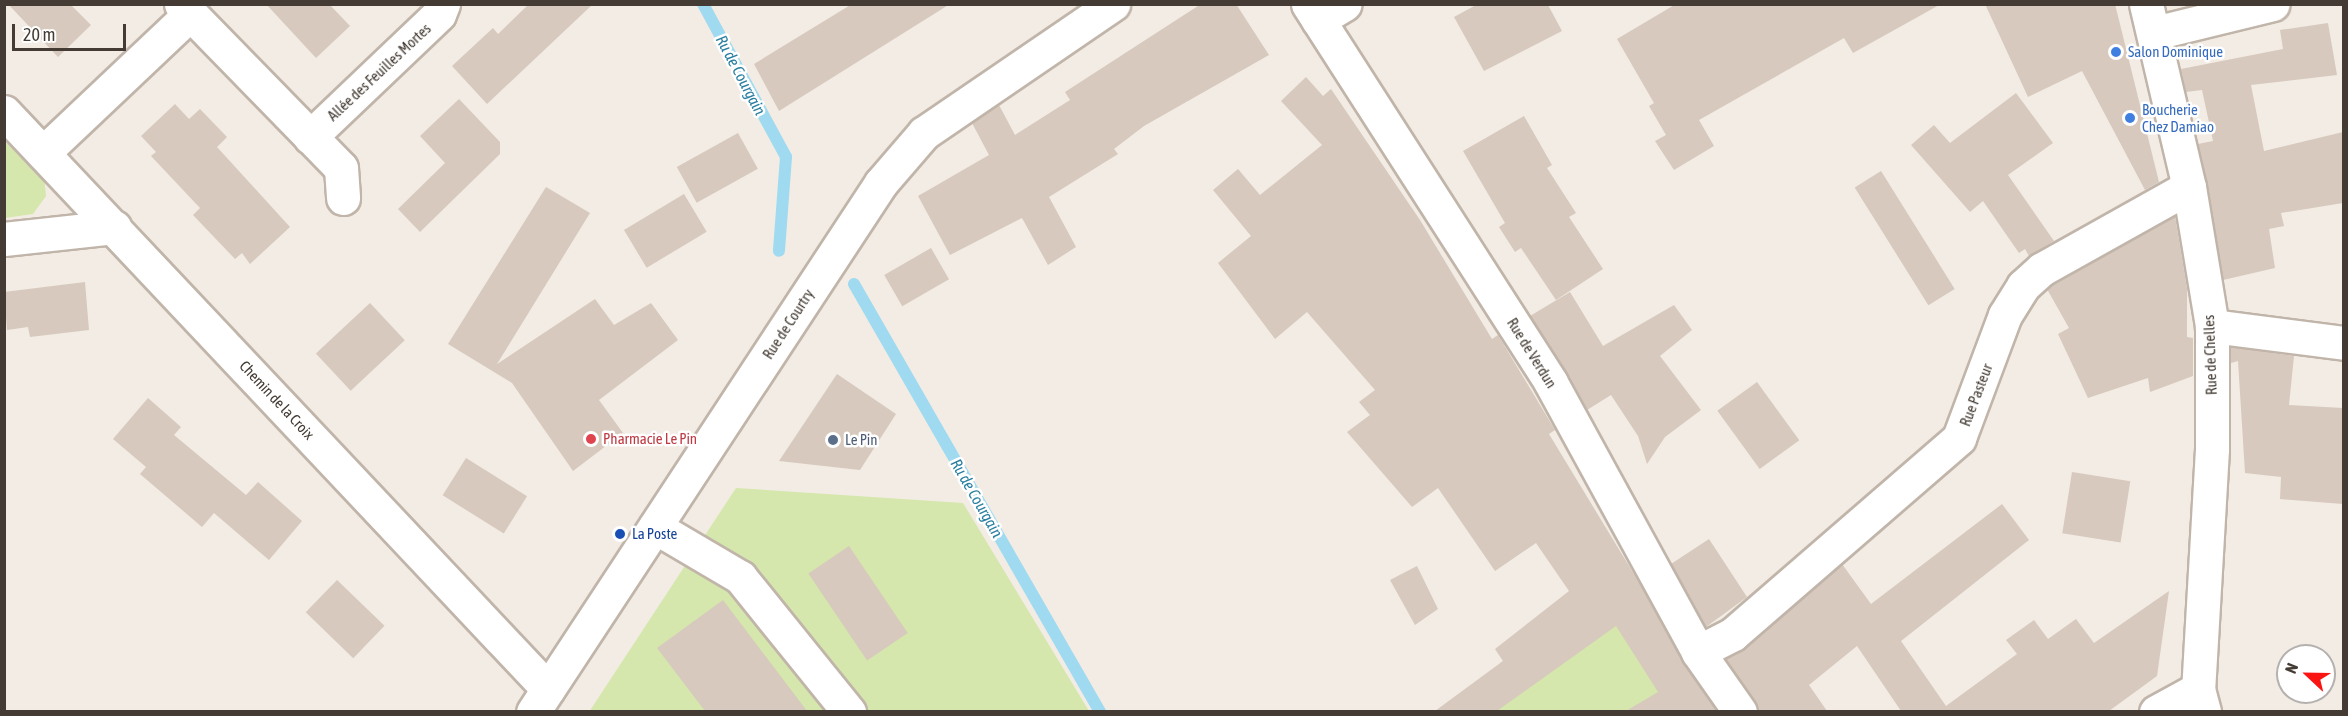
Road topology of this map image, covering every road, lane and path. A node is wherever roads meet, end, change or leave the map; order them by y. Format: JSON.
{"nodes":[{"id":1,"x":443,"y":4,"type":"edge"},
{"id":2,"x":1113,"y":4,"type":"edge"},
{"id":3,"x":2273,"y":4,"type":"edge"},
{"id":4,"x":186,"y":9,"type":"edge"},
{"id":5,"x":1324,"y":10,"type":"edge"},
{"id":6,"x":2150,"y":19,"type":"edge"},
{"id":7,"x":4,"y":112,"type":"edge"},
{"id":8,"x":310,"y":137,"type":"junction"},
{"id":9,"x":44,"y":153,"type":"junction"},
{"id":10,"x":2189,"y":187,"type":"junction"},
{"id":11,"x":344,"y":198,"type":"dead end"},
{"id":12,"x":114,"y":227,"type":"junction"},
{"id":13,"x":4,"y":238,"type":"edge"},
{"id":14,"x":2212,"y":326,"type":"junction"},
{"id":15,"x":2343,"y":343,"type":"edge"},
{"id":16,"x":655,"y":527,"type":"junction"},
{"id":17,"x":1698,"y":652,"type":"junction"},
{"id":18,"x":541,"y":700,"type":"edge"},
{"id":19,"x":2201,"y":700,"type":"edge"},
{"id":20,"x":849,"y":711,"type":"edge"},
{"id":21,"x":1740,"y":711,"type":"edge"},
{"id":22,"x":2156,"y":711,"type":"edge"}],
"edges":[{"from":1,"to":8,"type":"street","name":"Allée des Feuilles Mortes"},
{"from":2,"to":16,"type":"street","name":"Rue de Courtry"},
{"from":3,"to":6,"type":"street"},
{"from":4,"to":8,"type":"street"},
{"from":4,"to":9,"type":"street"},
{"from":5,"to":17,"type":"street","name":"Rue de Verdun"},
{"from":6,"to":10,"type":"street","name":"Rue de Chelles"},
{"from":7,"to":9,"type":"street","name":"Chemin de la Croix"},
{"from":8,"to":11,"type":"street"},
{"from":9,"to":12,"type":"street","name":"Chemin de la Croix"},
{"from":10,"to":14,"type":"street","name":"Rue de Chelles"},
{"from":10,"to":17,"type":"street","name":"Rue Pasteur"},
{"from":12,"to":13,"type":"street"},
{"from":12,"to":18,"type":"street","name":"Chemin de la Croix"},
{"from":14,"to":15,"type":"street"},
{"from":14,"to":19,"type":"street","name":"Rue de Chelles"},
{"from":16,"to":18,"type":"street","name":"Rue de Courtry"},
{"from":16,"to":20,"type":"street"},
{"from":17,"to":21,"type":"street","name":"Rue de Verdun"},
{"from":19,"to":22,"type":"street"}]}
